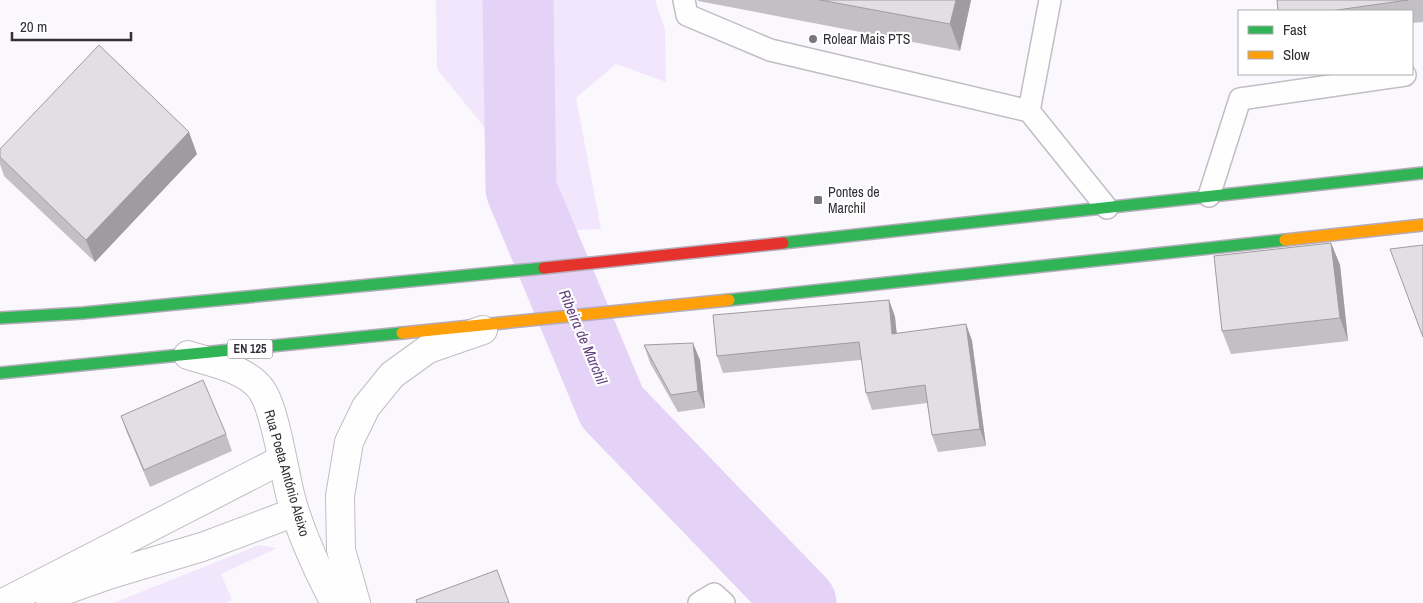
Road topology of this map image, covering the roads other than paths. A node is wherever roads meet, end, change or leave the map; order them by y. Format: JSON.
{"nodes":[{"id":1,"x":684,"y":0,"type":"edge"},
{"id":2,"x":1050,"y":0,"type":"edge"},
{"id":3,"x":1405,"y":75,"type":"edge"},
{"id":4,"x":1029,"y":111,"type":"junction"},
{"id":5,"x":1423,"y":173,"type":"edge"},
{"id":6,"x":1209,"y":196,"type":"junction"},
{"id":7,"x":1107,"y":208,"type":"junction"},
{"id":8,"x":1423,"y":225,"type":"edge"},
{"id":9,"x":0,"y":318,"type":"edge"},
{"id":10,"x":501,"y":323,"type":"junction"},
{"id":11,"x":188,"y":355,"type":"junction"},
{"id":12,"x":0,"y":373,"type":"edge"},
{"id":13,"x":281,"y":460,"type":"junction"},
{"id":14,"x":295,"y":512,"type":"junction"},
{"id":15,"x":3,"y":603,"type":"edge"},
{"id":16,"x":29,"y":603,"type":"edge"},
{"id":17,"x":335,"y":603,"type":"edge"},
{"id":18,"x":356,"y":603,"type":"edge"},
{"id":19,"x":699,"y":603,"type":"edge"},
{"id":20,"x":724,"y":603,"type":"edge"}],
"edges":[{"from":1,"to":4,"type":"lane"},
{"from":2,"to":4,"type":"lane"},
{"from":3,"to":6,"type":"lane"},
{"from":4,"to":7,"type":"lane"},
{"from":5,"to":6,"type":"main road"},
{"from":6,"to":7,"type":"main road"},
{"from":7,"to":9,"type":"main road"},
{"from":8,"to":10,"type":"main road"},
{"from":10,"to":11,"type":"main road","number":"EN 125"},
{"from":10,"to":18,"type":"street"},
{"from":11,"to":12,"type":"main road","number":"EN 125"},
{"from":11,"to":13,"type":"street","name":"Rua Poeta António Aleixo"},
{"from":13,"to":14,"type":"street","name":"Rua Poeta António Aleixo"},
{"from":13,"to":15,"type":"street"},
{"from":14,"to":16,"type":"street"},
{"from":14,"to":17,"type":"street","name":"Rua Poeta António Aleixo"},
{"from":19,"to":20,"type":"lane"}]}
